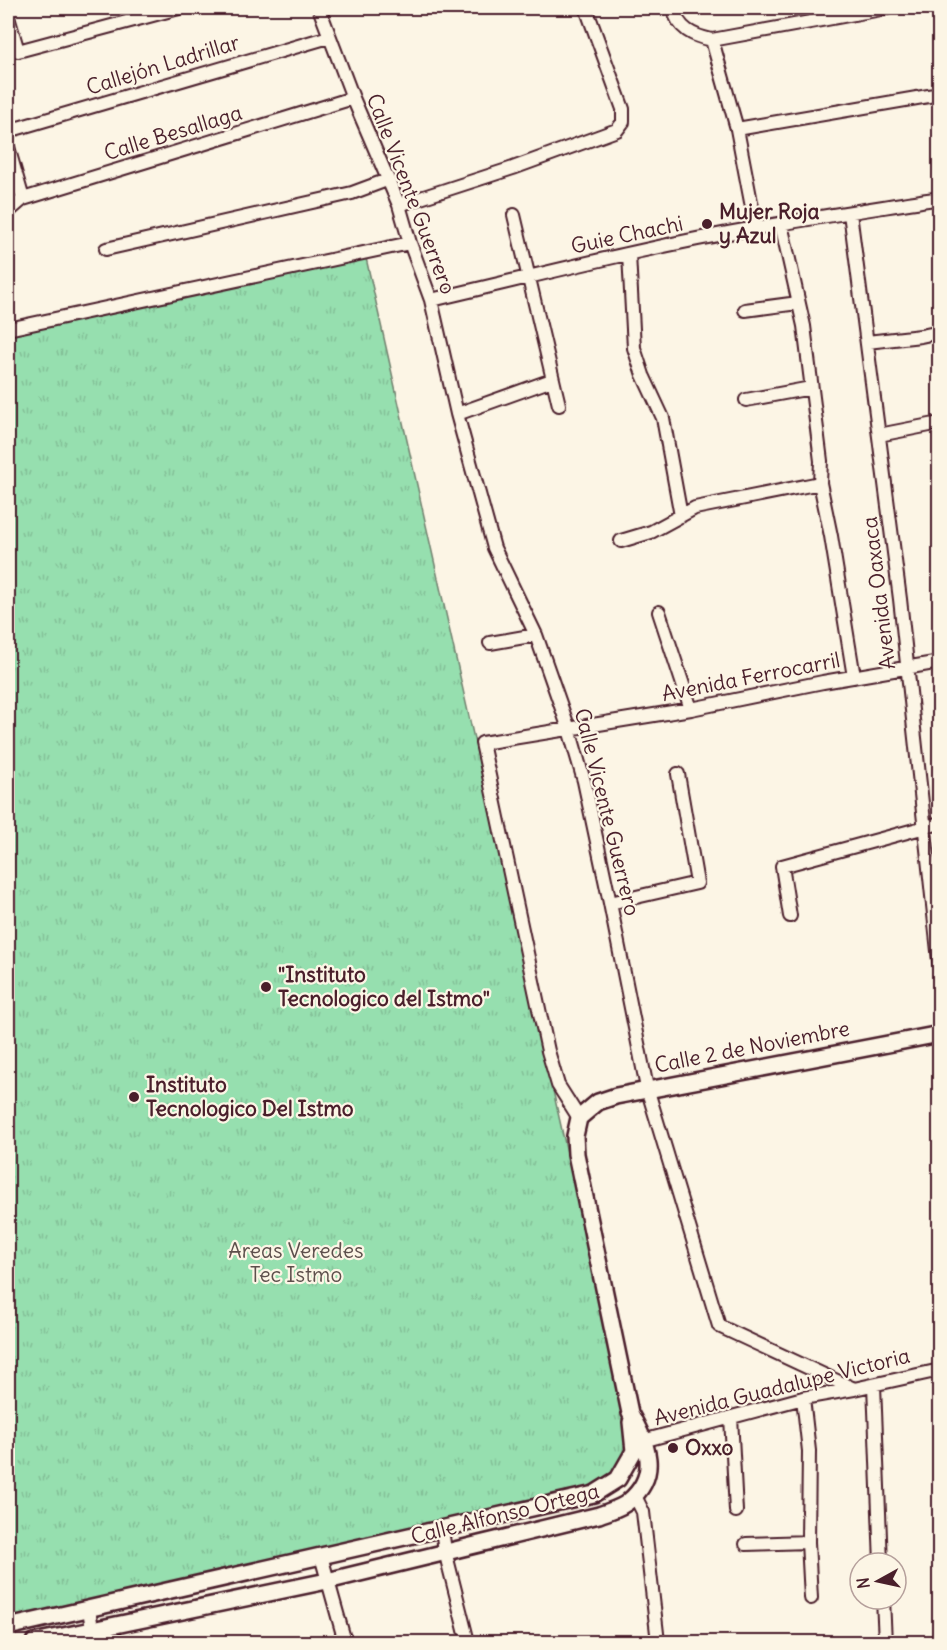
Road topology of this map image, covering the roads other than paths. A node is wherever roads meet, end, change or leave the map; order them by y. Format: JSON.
{"nodes":[{"id":1,"x":179,"y":8,"type":"edge"},
{"id":2,"x":319,"y":8,"type":"edge"},
{"id":3,"x":585,"y":8,"type":"edge"},
{"id":4,"x":674,"y":8,"type":"edge"},
{"id":5,"x":887,"y":8,"type":"edge"},
{"id":6,"x":158,"y":10,"type":"edge"},
{"id":7,"x":8,"y":17,"type":"edge"},
{"id":8,"x":330,"y":36,"type":"junction"},
{"id":9,"x":712,"y":40,"type":"junction"},
{"id":10,"x":939,"y":94,"type":"edge"},
{"id":11,"x":353,"y":98,"type":"junction"},
{"id":12,"x":737,"y":129,"type":"junction"},
{"id":13,"x":8,"y":131,"type":"edge"},
{"id":14,"x":8,"y":147,"type":"edge"},
{"id":15,"x":387,"y":180,"type":"junction"},
{"id":16,"x":939,"y":198,"type":"edge"},
{"id":17,"x":22,"y":199,"type":"junction"},
{"id":18,"x":399,"y":205,"type":"junction"},
{"id":19,"x":8,"y":212,"type":"edge"},
{"id":20,"x":850,"y":213,"type":"junction"},
{"id":21,"x":514,"y":215,"type":"dead end"},
{"id":22,"x":781,"y":224,"type":"junction"},
{"id":23,"x":756,"y":228,"type":"junction"},
{"id":24,"x":410,"y":243,"type":"junction"},
{"id":25,"x":106,"y":249,"type":"dead end"},
{"id":26,"x":629,"y":254,"type":"junction"},
{"id":27,"x":528,"y":278,"type":"junction"},
{"id":28,"x":431,"y":300,"type":"junction"},
{"id":29,"x":798,"y":303,"type":"junction"},
{"id":30,"x":746,"y":310,"type":"dead end"},
{"id":31,"x":8,"y":329,"type":"edge"},
{"id":32,"x":939,"y":332,"type":"edge"},
{"id":33,"x":867,"y":342,"type":"junction"},
{"id":34,"x":552,"y":380,"type":"junction"},
{"id":35,"x":811,"y":388,"type":"junction"},
{"id":36,"x":746,"y":400,"type":"dead end"},
{"id":37,"x":559,"y":405,"type":"dead end"},
{"id":38,"x":457,"y":414,"type":"junction"},
{"id":39,"x":939,"y":423,"type":"edge"},
{"id":40,"x":879,"y":435,"type":"junction"},
{"id":41,"x":820,"y":483,"type":"junction"},
{"id":42,"x":681,"y":516,"type":"junction"},
{"id":43,"x":621,"y":542,"type":"dead end"},
{"id":44,"x":659,"y":612,"type":"dead end"},
{"id":45,"x":536,"y":635,"type":"junction"},
{"id":46,"x":489,"y":643,"type":"dead end"},
{"id":47,"x":939,"y":662,"type":"edge"},
{"id":48,"x":907,"y":668,"type":"junction"},
{"id":49,"x":854,"y":677,"type":"junction"},
{"id":50,"x":691,"y":710,"type":"junction"},
{"id":51,"x":569,"y":729,"type":"junction"},
{"id":52,"x":678,"y":774,"type":"dead end"},
{"id":53,"x":939,"y":823,"type":"edge"},
{"id":54,"x":925,"y":826,"type":"junction"},
{"id":55,"x":610,"y":903,"type":"junction"},
{"id":56,"x":790,"y":916,"type":"dead end"},
{"id":57,"x":938,"y":947,"type":"edge"},
{"id":58,"x":939,"y":970,"type":"edge"},
{"id":59,"x":939,"y":1034,"type":"edge"},
{"id":60,"x":647,"y":1088,"type":"junction"},
{"id":61,"x":579,"y":1118,"type":"junction"},
{"id":62,"x":939,"y":1370,"type":"edge"},
{"id":63,"x":874,"y":1384,"type":"junction"},
{"id":64,"x":854,"y":1389,"type":"junction"},
{"id":65,"x":803,"y":1398,"type":"junction"},
{"id":66,"x":731,"y":1417,"type":"junction"},
{"id":67,"x":639,"y":1442,"type":"junction"},
{"id":68,"x":635,"y":1496,"type":"junction"},
{"id":69,"x":736,"y":1511,"type":"dead end"},
{"id":70,"x":442,"y":1529,"type":"junction"},
{"id":71,"x":808,"y":1542,"type":"junction"},
{"id":72,"x":746,"y":1544,"type":"dead end"},
{"id":73,"x":446,"y":1551,"type":"junction"},
{"id":74,"x":881,"y":1551,"type":"edge"},
{"id":75,"x":321,"y":1556,"type":"junction"},
{"id":76,"x":327,"y":1581,"type":"junction"},
{"id":77,"x":811,"y":1598,"type":"dead end"},
{"id":78,"x":89,"y":1609,"type":"junction"},
{"id":79,"x":884,"y":1611,"type":"edge"},
{"id":80,"x":8,"y":1627,"type":"edge"},
{"id":81,"x":93,"y":1637,"type":"edge"},
{"id":82,"x":34,"y":1642,"type":"edge"},
{"id":83,"x":345,"y":1642,"type":"edge"},
{"id":84,"x":468,"y":1642,"type":"edge"},
{"id":85,"x":658,"y":1642,"type":"edge"},
{"id":86,"x":885,"y":1642,"type":"edge"}],
"edges":[{"from":1,"to":6,"type":"street"},
{"from":2,"to":8,"type":"street","name":"Calle Vicente Guerrero"},
{"from":3,"to":18,"type":"street"},
{"from":4,"to":9,"type":"street"},
{"from":5,"to":9,"type":"street"},
{"from":6,"to":7,"type":"street"},
{"from":8,"to":11,"type":"street","name":"Calle Vicente Guerrero"},
{"from":8,"to":13,"type":"street","name":"Callejón Ladrillar"},
{"from":9,"to":12,"type":"street"},
{"from":10,"to":12,"type":"street"},
{"from":11,"to":15,"type":"street","name":"Calle Vicente Guerrero"},
{"from":11,"to":17,"type":"street","name":"Calle Besallaga"},
{"from":12,"to":23,"type":"street"},
{"from":14,"to":17,"type":"street"},
{"from":15,"to":18,"type":"street","name":"Calle Vicente Guerrero"},
{"from":15,"to":25,"type":"street"},
{"from":16,"to":20,"type":"street","name":"Guie Chachi"},
{"from":17,"to":19,"type":"street","name":"Calle Besallaga"},
{"from":18,"to":24,"type":"street","name":"Calle Vicente Guerrero"},
{"from":20,"to":22,"type":"street","name":"Guie Chachi"},
{"from":20,"to":33,"type":"street","name":"Avenida Oaxaca"},
{"from":21,"to":27,"type":"street"},
{"from":22,"to":23,"type":"street","name":"Guie Chachi"},
{"from":22,"to":29,"type":"street"},
{"from":23,"to":26,"type":"street","name":"Guie Chachi"},
{"from":24,"to":28,"type":"street","name":"Calle Vicente Guerrero"},
{"from":24,"to":31,"type":"street"},
{"from":26,"to":27,"type":"street","name":"Guie Chachi"},
{"from":26,"to":42,"type":"street"},
{"from":27,"to":28,"type":"street","name":"Guie Chachi"},
{"from":27,"to":34,"type":"street"},
{"from":28,"to":38,"type":"street","name":"Calle Vicente Guerrero"},
{"from":29,"to":30,"type":"street"},
{"from":29,"to":35,"type":"street"},
{"from":32,"to":33,"type":"street"},
{"from":33,"to":40,"type":"street","name":"Avenida Oaxaca"},
{"from":34,"to":37,"type":"street"},
{"from":34,"to":38,"type":"street"},
{"from":35,"to":36,"type":"street"},
{"from":35,"to":41,"type":"street"},
{"from":38,"to":45,"type":"street","name":"Calle Vicente Guerrero"},
{"from":39,"to":40,"type":"street"},
{"from":40,"to":48,"type":"street","name":"Avenida Oaxaca"},
{"from":41,"to":42,"type":"street"},
{"from":41,"to":49,"type":"street"},
{"from":42,"to":43,"type":"street"},
{"from":44,"to":50,"type":"street"},
{"from":45,"to":46,"type":"street"},
{"from":45,"to":51,"type":"street","name":"Calle Vicente Guerrero"},
{"from":47,"to":48,"type":"street","name":"Avenida Ferrocarril"},
{"from":48,"to":49,"type":"street","name":"Avenida Ferrocarril"},
{"from":48,"to":54,"type":"street","name":"Avenida Oaxaca"},
{"from":49,"to":50,"type":"street","name":"Avenida Ferrocarril"},
{"from":50,"to":51,"type":"street","name":"Avenida Ferrocarril"},
{"from":51,"to":55,"type":"street","name":"Calle Vicente Guerrero"},
{"from":51,"to":61,"type":"street","name":"Avenida Ferrocarril"},
{"from":52,"to":55,"type":"street"},
{"from":53,"to":54,"type":"street"},
{"from":54,"to":56,"type":"street"},
{"from":54,"to":57,"type":"street","name":"Avenida Oaxaca"},
{"from":55,"to":60,"type":"street","name":"Calle Vicente Guerrero"},
{"from":57,"to":58,"type":"street","name":"Avenida Oaxaca"},
{"from":59,"to":60,"type":"street","name":"Calle 2 de Noviembre"},
{"from":60,"to":61,"type":"street","name":"Calle 2 de Noviembre"},
{"from":60,"to":64,"type":"street","name":"Calle Vicente Guerrero"},
{"from":61,"to":67,"type":"street"},
{"from":62,"to":63,"type":"street","name":"Avenida Guadalupe Victoria"},
{"from":63,"to":64,"type":"street","name":"Avenida Guadalupe Victoria"},
{"from":63,"to":74,"type":"street"},
{"from":64,"to":65,"type":"street","name":"Avenida Guadalupe Victoria"},
{"from":65,"to":66,"type":"street","name":"Avenida Guadalupe Victoria"},
{"from":65,"to":71,"type":"street"},
{"from":66,"to":67,"type":"street","name":"Avenida Guadalupe Victoria"},
{"from":66,"to":69,"type":"street"},
{"from":67,"to":68,"type":"street"},
{"from":67,"to":70,"type":"street"},
{"from":68,"to":73,"type":"street","name":"Calle Alfonso Ortega"},
{"from":68,"to":85,"type":"street"},
{"from":70,"to":73,"type":"street"},
{"from":70,"to":75,"type":"street"},
{"from":71,"to":72,"type":"street"},
{"from":71,"to":77,"type":"street"},
{"from":73,"to":76,"type":"street","name":"Calle Alfonso Ortega"},
{"from":73,"to":84,"type":"street"},
{"from":75,"to":76,"type":"street"},
{"from":75,"to":78,"type":"street"},
{"from":76,"to":81,"type":"street","name":"Calle Alfonso Ortega"},
{"from":76,"to":83,"type":"street"},
{"from":78,"to":80,"type":"street"},
{"from":78,"to":81,"type":"street"},
{"from":79,"to":86,"type":"street"},
{"from":81,"to":82,"type":"street","name":"Calle Alfonso Ortega"}]}
